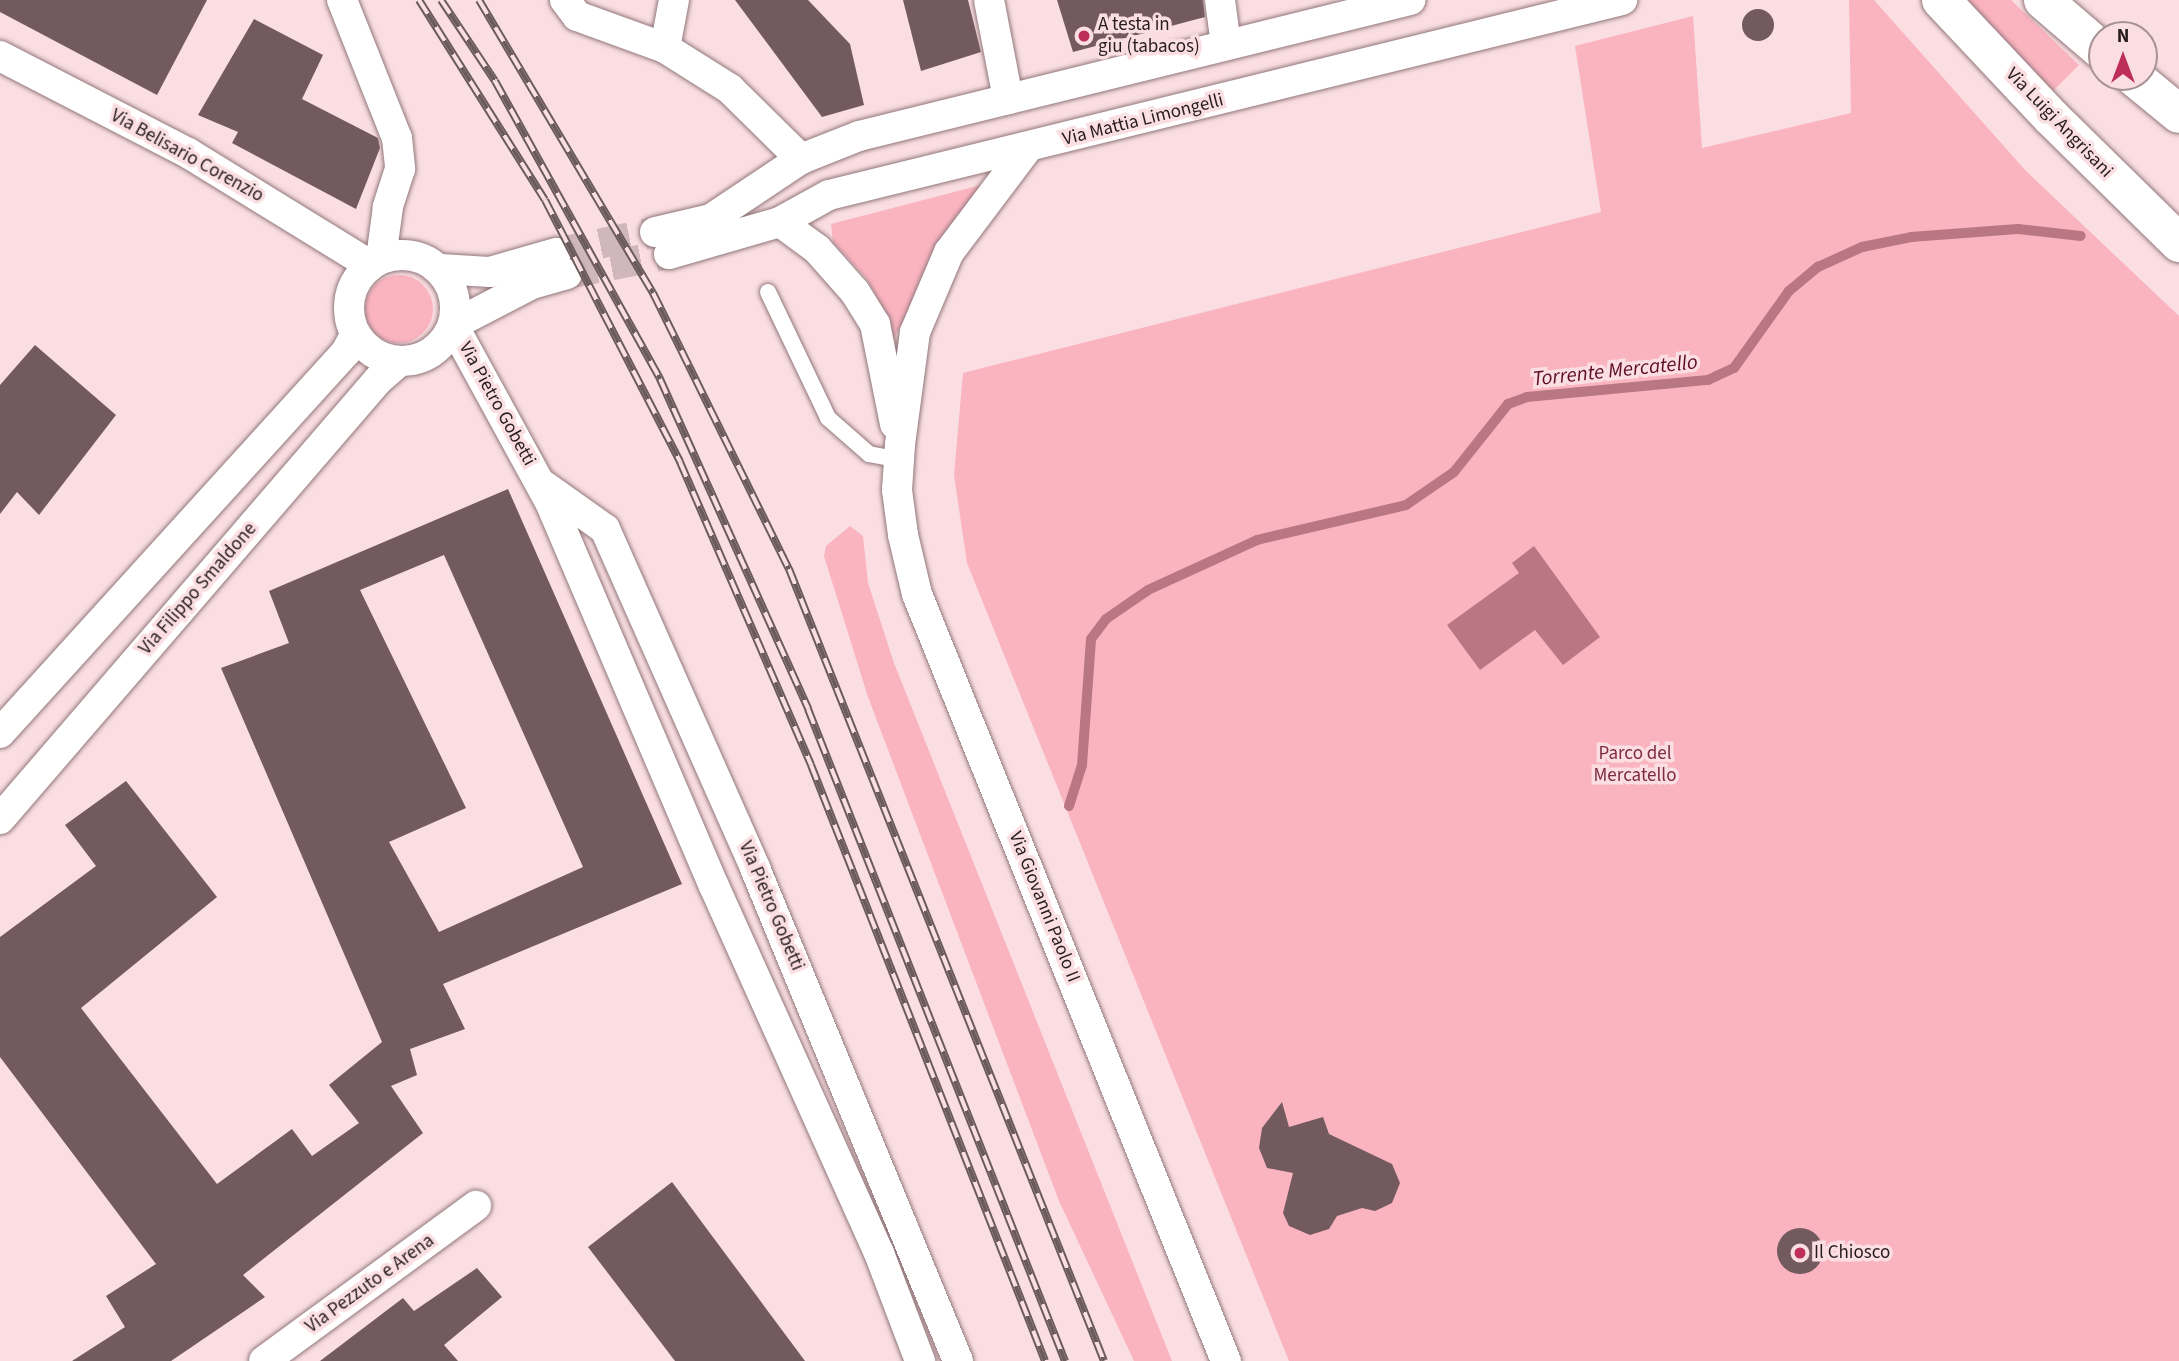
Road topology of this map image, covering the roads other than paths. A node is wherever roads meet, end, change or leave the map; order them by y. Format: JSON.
{"nodes":[{"id":1,"x":342,"y":0,"type":"edge"},
{"id":2,"x":565,"y":0,"type":"edge"},
{"id":3,"x":674,"y":0,"type":"edge"},
{"id":4,"x":989,"y":0,"type":"edge"},
{"id":5,"x":1220,"y":0,"type":"edge"},
{"id":6,"x":1410,"y":0,"type":"edge"},
{"id":7,"x":1622,"y":0,"type":"edge"},
{"id":8,"x":1941,"y":0,"type":"edge"},
{"id":9,"x":2043,"y":0,"type":"edge"},
{"id":10,"x":2088,"y":39,"type":"edge"},
{"id":11,"x":1226,"y":45,"type":"junction"},
{"id":12,"x":665,"y":48,"type":"junction"},
{"id":13,"x":0,"y":56,"type":"edge"},
{"id":14,"x":2151,"y":91,"type":"edge"},
{"id":15,"x":1008,"y":99,"type":"junction"},
{"id":16,"x":2179,"y":114,"type":"edge"},
{"id":17,"x":1026,"y":150,"type":"junction"},
{"id":18,"x":801,"y":159,"type":"junction"},
{"id":19,"x":780,"y":222,"type":"junction"},
{"id":20,"x":2179,"y":243,"type":"edge"},
{"id":21,"x":375,"y":262,"type":"junction"},
{"id":22,"x":440,"y":270,"type":"junction"},
{"id":23,"x":768,"y":292,"type":"dead end"},
{"id":24,"x":453,"y":325,"type":"junction"},
{"id":25,"x":355,"y":335,"type":"junction"},
{"id":26,"x":399,"y":362,"type":"junction"},
{"id":27,"x":899,"y":452,"type":"junction"},
{"id":28,"x":540,"y":482,"type":"junction"},
{"id":29,"x":0,"y":733,"type":"edge"},
{"id":30,"x":0,"y":819,"type":"edge"},
{"id":31,"x":748,"y":852,"type":"junction"},
{"id":32,"x":708,"y":870,"type":"junction"},
{"id":33,"x":476,"y":1206,"type":"dead end"},
{"id":34,"x":945,"y":1329,"type":"junction"},
{"id":35,"x":916,"y":1352,"type":"edge"},
{"id":36,"x":264,"y":1361,"type":"edge"},
{"id":37,"x":958,"y":1361,"type":"edge"},
{"id":38,"x":1226,"y":1361,"type":"edge"}],
"edges":[{"from":1,"to":21,"type":"street"},
{"from":2,"to":12,"type":"street"},
{"from":3,"to":12,"type":"street"},
{"from":4,"to":15,"type":"street"},
{"from":5,"to":11,"type":"street"},
{"from":6,"to":11,"type":"street","name":"Via Mattia Limongelli"},
{"from":7,"to":17,"type":"street","name":"Via Mattia Limongelli"},
{"from":8,"to":20,"type":"street","name":"Via Luigi Angrisani"},
{"from":9,"to":10,"type":"street"},
{"from":11,"to":15,"type":"street","name":"Via Mattia Limongelli"},
{"from":12,"to":18,"type":"street"},
{"from":13,"to":21,"type":"street","name":"Via Belisario Corenzio"},
{"from":14,"to":16,"type":"street"},
{"from":15,"to":18,"type":"street","name":"Via Mattia Limongelli"},
{"from":17,"to":19,"type":"street","name":"Via Mattia Limongelli"},
{"from":17,"to":27,"type":"street","name":"Via Giovanni Paolo II"},
{"from":18,"to":19,"type":"street","name":"Via Mattia Limongelli"},
{"from":19,"to":27,"type":"street","name":"Via Giovanni Paolo II"},
{"from":21,"to":22,"type":"street"},
{"from":21,"to":25,"type":"street"},
{"from":22,"to":24,"type":"street"},
{"from":22,"to":24,"type":"street"},
{"from":23,"to":27,"type":"lane"},
{"from":24,"to":26,"type":"street"},
{"from":24,"to":28,"type":"street","name":"Via Pietro Gobetti"},
{"from":25,"to":26,"type":"street"},
{"from":25,"to":29,"type":"street"},
{"from":26,"to":30,"type":"street","name":"Via Filippo Smaldone"},
{"from":27,"to":38,"type":"street","name":"Via Giovanni Paolo II"},
{"from":28,"to":31,"type":"street","name":"Via Pietro Gobetti"},
{"from":28,"to":32,"type":"street","name":"Via Pietro Gobetti"},
{"from":31,"to":32,"type":"street"},
{"from":31,"to":34,"type":"street","name":"Via Pietro Gobetti"},
{"from":32,"to":35,"type":"street","name":"Via Pietro Gobetti"},
{"from":33,"to":36,"type":"street","name":"Via Pezzuto e Arena"},
{"from":34,"to":35,"type":"street"},
{"from":34,"to":37,"type":"street","name":"Via Pietro Gobetti"}]}
